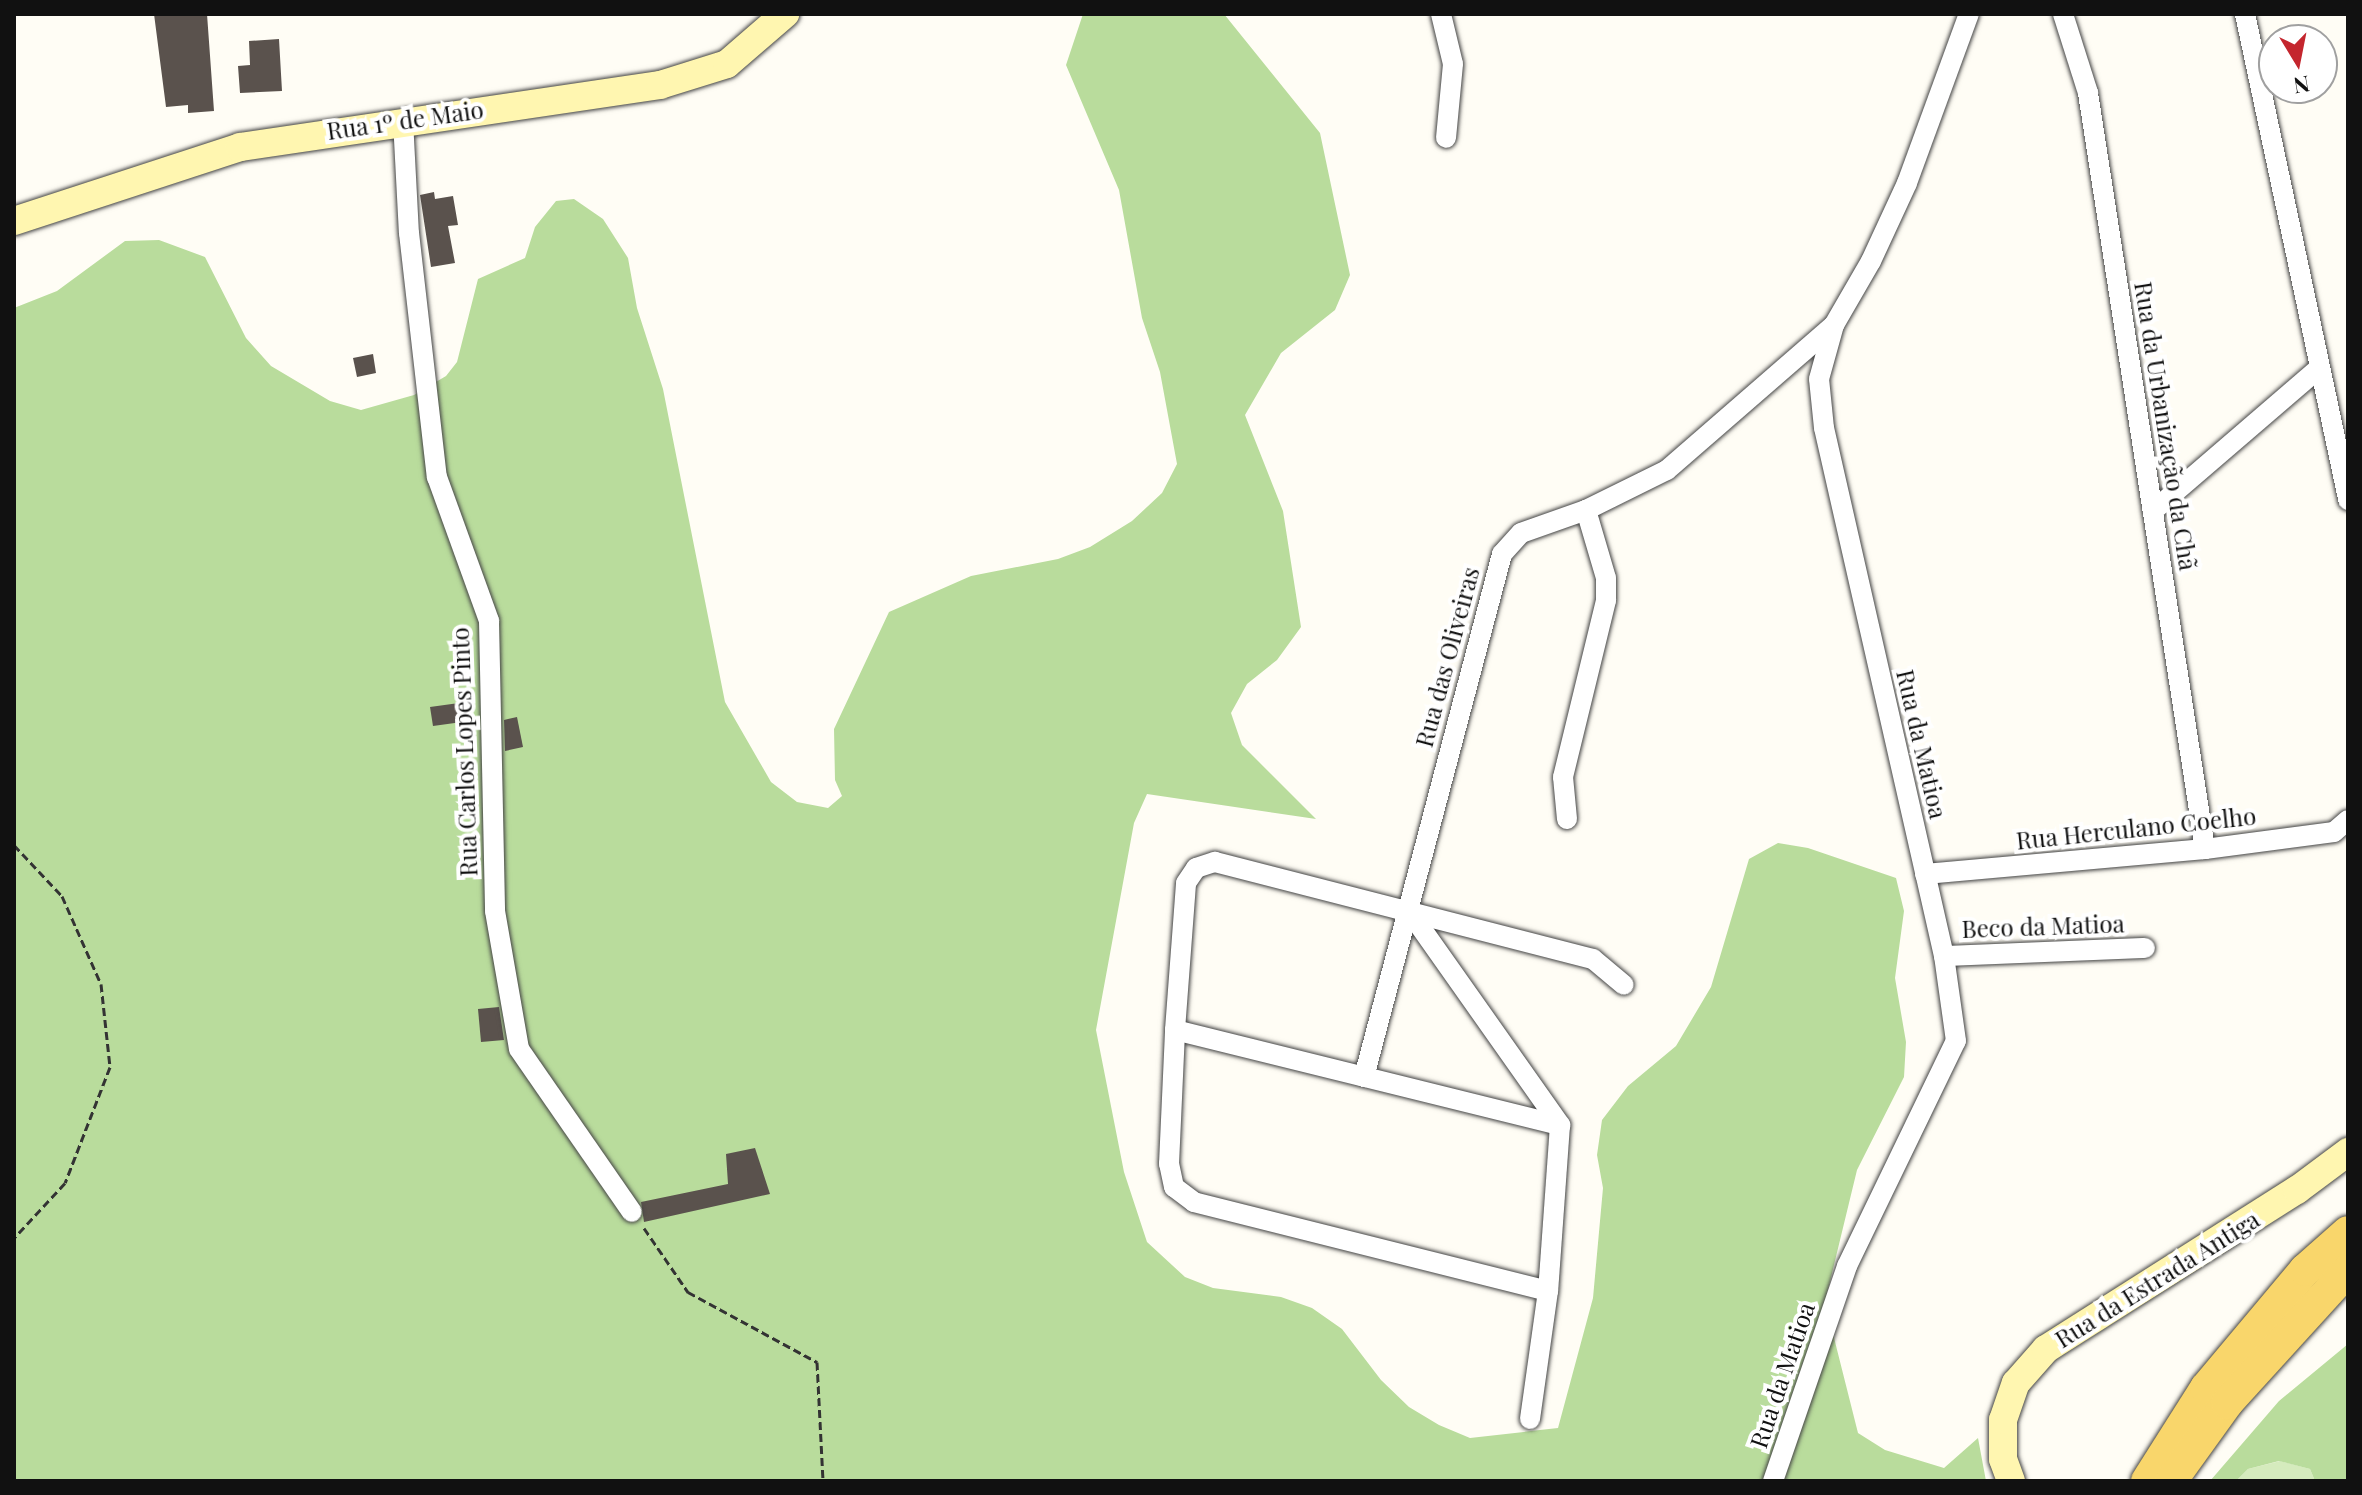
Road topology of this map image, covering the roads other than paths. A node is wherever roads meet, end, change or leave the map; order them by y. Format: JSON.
{"nodes":[{"id":1,"x":785,"y":14,"type":"edge"},
{"id":2,"x":1441,"y":14,"type":"edge"},
{"id":3,"x":1969,"y":14,"type":"edge"},
{"id":4,"x":2063,"y":14,"type":"edge"},
{"id":5,"x":2245,"y":14,"type":"edge"},
{"id":6,"x":403,"y":120,"type":"junction"},
{"id":7,"x":1446,"y":138,"type":"dead end"},
{"id":8,"x":14,"y":221,"type":"edge"},
{"id":9,"x":1834,"y":325,"type":"junction"},
{"id":10,"x":2319,"y":368,"type":"junction"},
{"id":11,"x":2348,"y":500,"type":"edge"},
{"id":12,"x":1586,"y":510,"type":"junction"},
{"id":13,"x":2153,"y":511,"type":"junction"},
{"id":14,"x":1567,"y":819,"type":"dead end"},
{"id":15,"x":2348,"y":820,"type":"edge"},
{"id":16,"x":2205,"y":849,"type":"junction"},
{"id":17,"x":1925,"y":874,"type":"junction"},
{"id":18,"x":1407,"y":908,"type":"junction"},
{"id":19,"x":2145,"y":948,"type":"dead end"},
{"id":20,"x":1944,"y":956,"type":"junction"},
{"id":21,"x":1624,"y":985,"type":"dead end"},
{"id":22,"x":1175,"y":1030,"type":"junction"},
{"id":23,"x":1364,"y":1077,"type":"junction"},
{"id":24,"x":1560,"y":1125,"type":"junction"},
{"id":25,"x":2348,"y":1152,"type":"edge"},
{"id":26,"x":632,"y":1212,"type":"road end"},
{"id":27,"x":2348,"y":1232,"type":"edge"},
{"id":28,"x":2348,"y":1270,"type":"edge"},
{"id":29,"x":1548,"y":1291,"type":"junction"},
{"id":30,"x":1530,"y":1419,"type":"dead end"},
{"id":31,"x":1773,"y":1481,"type":"edge"},
{"id":32,"x":2011,"y":1481,"type":"edge"},
{"id":33,"x":2147,"y":1481,"type":"edge"},
{"id":34,"x":2171,"y":1481,"type":"edge"}],
"edges":[{"from":1,"to":6,"type":"street","name":"Rua 1º de Maio"},
{"from":2,"to":7,"type":"street"},
{"from":3,"to":9,"type":"street","name":"Rua da Matioa"},
{"from":4,"to":13,"type":"street","name":"Rua da Urbanização da Chã"},
{"from":5,"to":10,"type":"street"},
{"from":6,"to":8,"type":"street","name":"Rua 1º de Maio"},
{"from":6,"to":26,"type":"street","name":"Rua Carlos Lopes Pinto"},
{"from":9,"to":12,"type":"street","name":"Rua das Oliveiras"},
{"from":9,"to":17,"type":"street","name":"Rua da Matioa"},
{"from":10,"to":11,"type":"street"},
{"from":10,"to":13,"type":"street"},
{"from":12,"to":14,"type":"street"},
{"from":12,"to":18,"type":"street","name":"Rua das Oliveiras"},
{"from":13,"to":16,"type":"street","name":"Rua da Urbanização da Chã"},
{"from":15,"to":16,"type":"street","name":"Rua Herculano Coelho"},
{"from":16,"to":17,"type":"street","name":"Rua Herculano Coelho"},
{"from":17,"to":20,"type":"street","name":"Rua da Matioa"},
{"from":18,"to":21,"type":"street"},
{"from":18,"to":22,"type":"street"},
{"from":18,"to":23,"type":"street","name":"Rua das Oliveiras"},
{"from":18,"to":24,"type":"street"},
{"from":19,"to":20,"type":"street","name":"Beco da Matioa"},
{"from":20,"to":31,"type":"street","name":"Rua da Matioa"},
{"from":22,"to":23,"type":"street"},
{"from":22,"to":29,"type":"street"},
{"from":23,"to":24,"type":"street"},
{"from":24,"to":29,"type":"street"},
{"from":25,"to":32,"type":"street","name":"Rua da Estrada Antiga"},
{"from":27,"to":33,"type":"main road"},
{"from":28,"to":34,"type":"main road"},
{"from":29,"to":30,"type":"street"}]}
